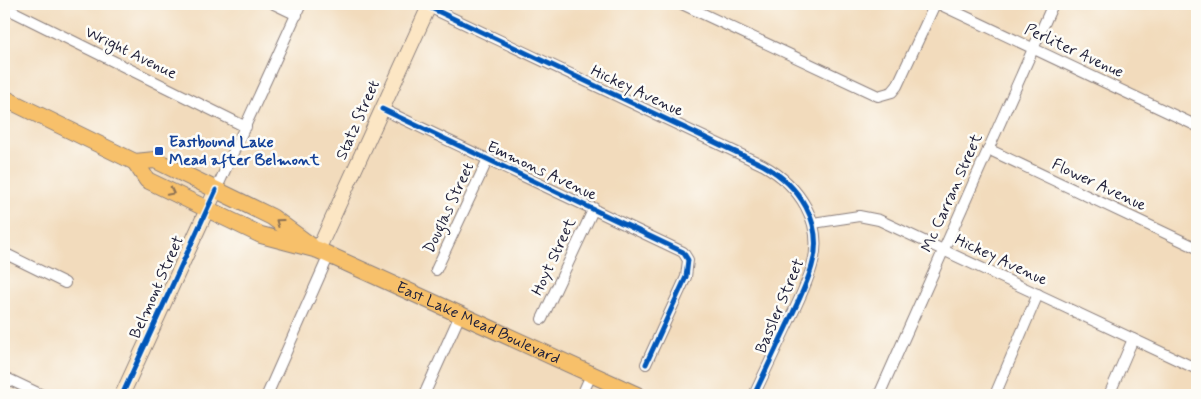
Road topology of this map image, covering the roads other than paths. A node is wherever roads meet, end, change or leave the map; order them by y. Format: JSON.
{"nodes":[{"id":1,"x":274,"y":4,"type":"edge"},
{"id":2,"x":302,"y":4,"type":"edge"},
{"id":3,"x":682,"y":4,"type":"edge"},
{"id":4,"x":937,"y":4,"type":"edge"},
{"id":5,"x":1053,"y":4,"type":"edge"},
{"id":6,"x":429,"y":5,"type":"edge"},
{"id":7,"x":4,"y":7,"type":"edge"},
{"id":8,"x":297,"y":14,"type":"junction"},
{"id":9,"x":1033,"y":48,"type":"junction"},
{"id":10,"x":4,"y":98,"type":"edge"},
{"id":11,"x":382,"y":109,"type":"junction"},
{"id":12,"x":1197,"y":126,"type":"edge"},
{"id":13,"x":246,"y":127,"type":"junction"},
{"id":14,"x":988,"y":149,"type":"junction"},
{"id":15,"x":488,"y":159,"type":"junction"},
{"id":16,"x":135,"y":162,"type":"junction"},
{"id":17,"x":216,"y":190,"type":"junction"},
{"id":18,"x":594,"y":208,"type":"junction"},
{"id":19,"x":207,"y":209,"type":"junction"},
{"id":20,"x":813,"y":222,"type":"junction"},
{"id":21,"x":1197,"y":248,"type":"edge"},
{"id":22,"x":944,"y":249,"type":"junction"},
{"id":23,"x":4,"y":253,"type":"edge"},
{"id":24,"x":323,"y":253,"type":"junction"},
{"id":25,"x":436,"y":270,"type":"dead end"},
{"id":26,"x":65,"y":282,"type":"dead end"},
{"id":27,"x":1038,"y":294,"type":"junction"},
{"id":28,"x":460,"y":315,"type":"junction"},
{"id":29,"x":542,"y":319,"type":"dead end"},
{"id":30,"x":1133,"y":339,"type":"junction"},
{"id":31,"x":646,"y":364,"type":"dead end"},
{"id":32,"x":1197,"y":369,"type":"edge"},
{"id":33,"x":591,"y":375,"type":"junction"},
{"id":34,"x":4,"y":377,"type":"edge"},
{"id":35,"x":42,"y":395,"type":"edge"},
{"id":36,"x":122,"y":395,"type":"edge"},
{"id":37,"x":267,"y":395,"type":"edge"},
{"id":38,"x":424,"y":395,"type":"edge"},
{"id":39,"x":582,"y":395,"type":"edge"},
{"id":40,"x":637,"y":395,"type":"edge"},
{"id":41,"x":754,"y":395,"type":"edge"},
{"id":42,"x":879,"y":395,"type":"edge"},
{"id":43,"x":995,"y":395,"type":"edge"},
{"id":44,"x":1109,"y":395,"type":"edge"}],
"edges":[{"from":1,"to":8,"type":"street"},
{"from":2,"to":8,"type":"street","name":"Belmont Street"},
{"from":3,"to":4,"type":"street"},
{"from":4,"to":9,"type":"street","name":"Perliter Avenue"},
{"from":5,"to":9,"type":"street","name":"Mc Carran Street"},
{"from":6,"to":11,"type":"street","name":"Statz Street"},
{"from":6,"to":20,"type":"street","name":"Hickey Avenue"},
{"from":7,"to":13,"type":"street","name":"Wright Avenue"},
{"from":8,"to":13,"type":"street","name":"Belmont Street"},
{"from":9,"to":12,"type":"street","name":"Perliter Avenue"},
{"from":9,"to":14,"type":"street","name":"Mc Carran Street"},
{"from":10,"to":16,"type":"main road","name":"East Lake Mead Boulevard"},
{"from":11,"to":15,"type":"street","name":"Emmons Avenue"},
{"from":11,"to":24,"type":"street","name":"Statz Street"},
{"from":13,"to":17,"type":"street","name":"Belmont Street"},
{"from":14,"to":21,"type":"street","name":"Flower Avenue"},
{"from":14,"to":22,"type":"street","name":"Mc Carran Street"},
{"from":15,"to":18,"type":"street","name":"Emmons Avenue"},
{"from":15,"to":25,"type":"street","name":"Douglas Street"},
{"from":16,"to":17,"type":"main road","name":"East Lake Mead Boulevard"},
{"from":16,"to":19,"type":"main road","name":"East Lake Mead Boulevard","one_way":true},
{"from":17,"to":19,"type":"street","name":"Belmont Street"},
{"from":24,"to":17,"type":"main road","name":"East Lake Mead Boulevard","one_way":true},
{"from":18,"to":29,"type":"street","name":"Hoyt Street"},
{"from":18,"to":31,"type":"street","name":"Emmons Avenue"},
{"from":19,"to":24,"type":"main road","name":"East Lake Mead Boulevard"},
{"from":19,"to":36,"type":"street","name":"Belmont Street"},
{"from":20,"to":22,"type":"street","name":"Hickey Avenue"},
{"from":20,"to":41,"type":"street","name":"Bassler Street"},
{"from":22,"to":27,"type":"street","name":"Hickey Avenue"},
{"from":22,"to":42,"type":"street","name":"Mc Carran Street"},
{"from":23,"to":26,"type":"street"},
{"from":24,"to":28,"type":"main road","name":"East Lake Mead Boulevard"},
{"from":24,"to":37,"type":"street","name":"Statz Street"},
{"from":27,"to":30,"type":"street","name":"Hickey Avenue"},
{"from":27,"to":43,"type":"street"},
{"from":28,"to":33,"type":"main road","name":"East Lake Mead Boulevard"},
{"from":28,"to":38,"type":"street"},
{"from":30,"to":32,"type":"street","name":"Hickey Avenue"},
{"from":30,"to":44,"type":"street"},
{"from":33,"to":39,"type":"street"},
{"from":33,"to":40,"type":"main road","name":"East Lake Mead Boulevard"},
{"from":34,"to":35,"type":"street"}]}
